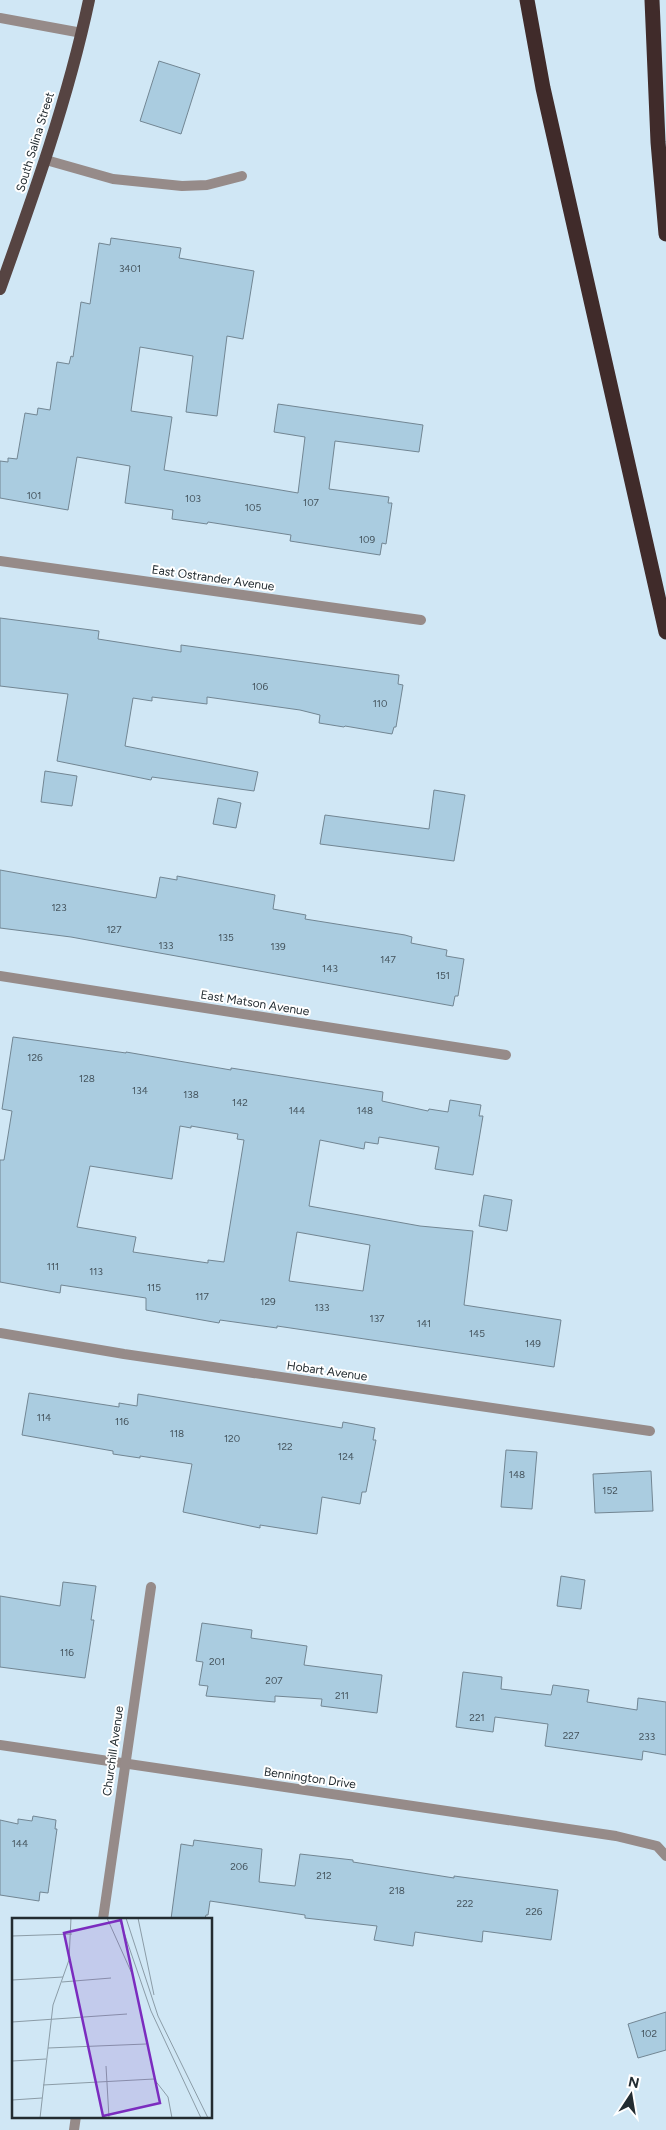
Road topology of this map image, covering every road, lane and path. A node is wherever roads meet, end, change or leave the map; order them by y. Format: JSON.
{"nodes":[{"id":1,"x":89,"y":0,"type":"edge"},
{"id":2,"x":527,"y":0,"type":"edge"},
{"id":3,"x":652,"y":0,"type":"edge"},
{"id":4,"x":0,"y":18,"type":"edge"},
{"id":5,"x":82,"y":33,"type":"junction"},
{"id":6,"x":46,"y":160,"type":"junction"},
{"id":7,"x":242,"y":176,"type":"dead end"},
{"id":8,"x":666,"y":234,"type":"edge"},
{"id":9,"x":0,"y":289,"type":"edge"},
{"id":10,"x":0,"y":561,"type":"edge"},
{"id":11,"x":422,"y":620,"type":"dead end"},
{"id":12,"x":666,"y":632,"type":"edge"},
{"id":13,"x":0,"y":976,"type":"edge"},
{"id":14,"x":506,"y":1055,"type":"dead end"},
{"id":15,"x":0,"y":1333,"type":"edge"},
{"id":16,"x":650,"y":1431,"type":"dead end"},
{"id":17,"x":151,"y":1588,"type":"dead end"},
{"id":18,"x":0,"y":1745,"type":"edge"},
{"id":19,"x":124,"y":1763,"type":"junction"},
{"id":20,"x":666,"y":1856,"type":"edge"},
{"id":21,"x":103,"y":1918,"type":"edge"}],
"edges":[{"from":1,"to":5,"type":"main road","name":"South Salina Street"},
{"from":2,"to":12,"type":"highway"},
{"from":3,"to":8,"type":"highway"},
{"from":4,"to":5,"type":"street"},
{"from":5,"to":6,"type":"main road","name":"South Salina Street"},
{"from":6,"to":7,"type":"street"},
{"from":6,"to":9,"type":"main road","name":"South Salina Street"},
{"from":10,"to":11,"type":"street","name":"East Ostrander Avenue"},
{"from":13,"to":14,"type":"street","name":"East Matson Avenue"},
{"from":15,"to":16,"type":"street","name":"Hobart Avenue"},
{"from":17,"to":19,"type":"street","name":"Churchill Avenue"},
{"from":18,"to":19,"type":"street","name":"Bennington Drive"},
{"from":19,"to":20,"type":"street","name":"Bennington Drive"},
{"from":19,"to":21,"type":"street","name":"Churchill Avenue"}]}
